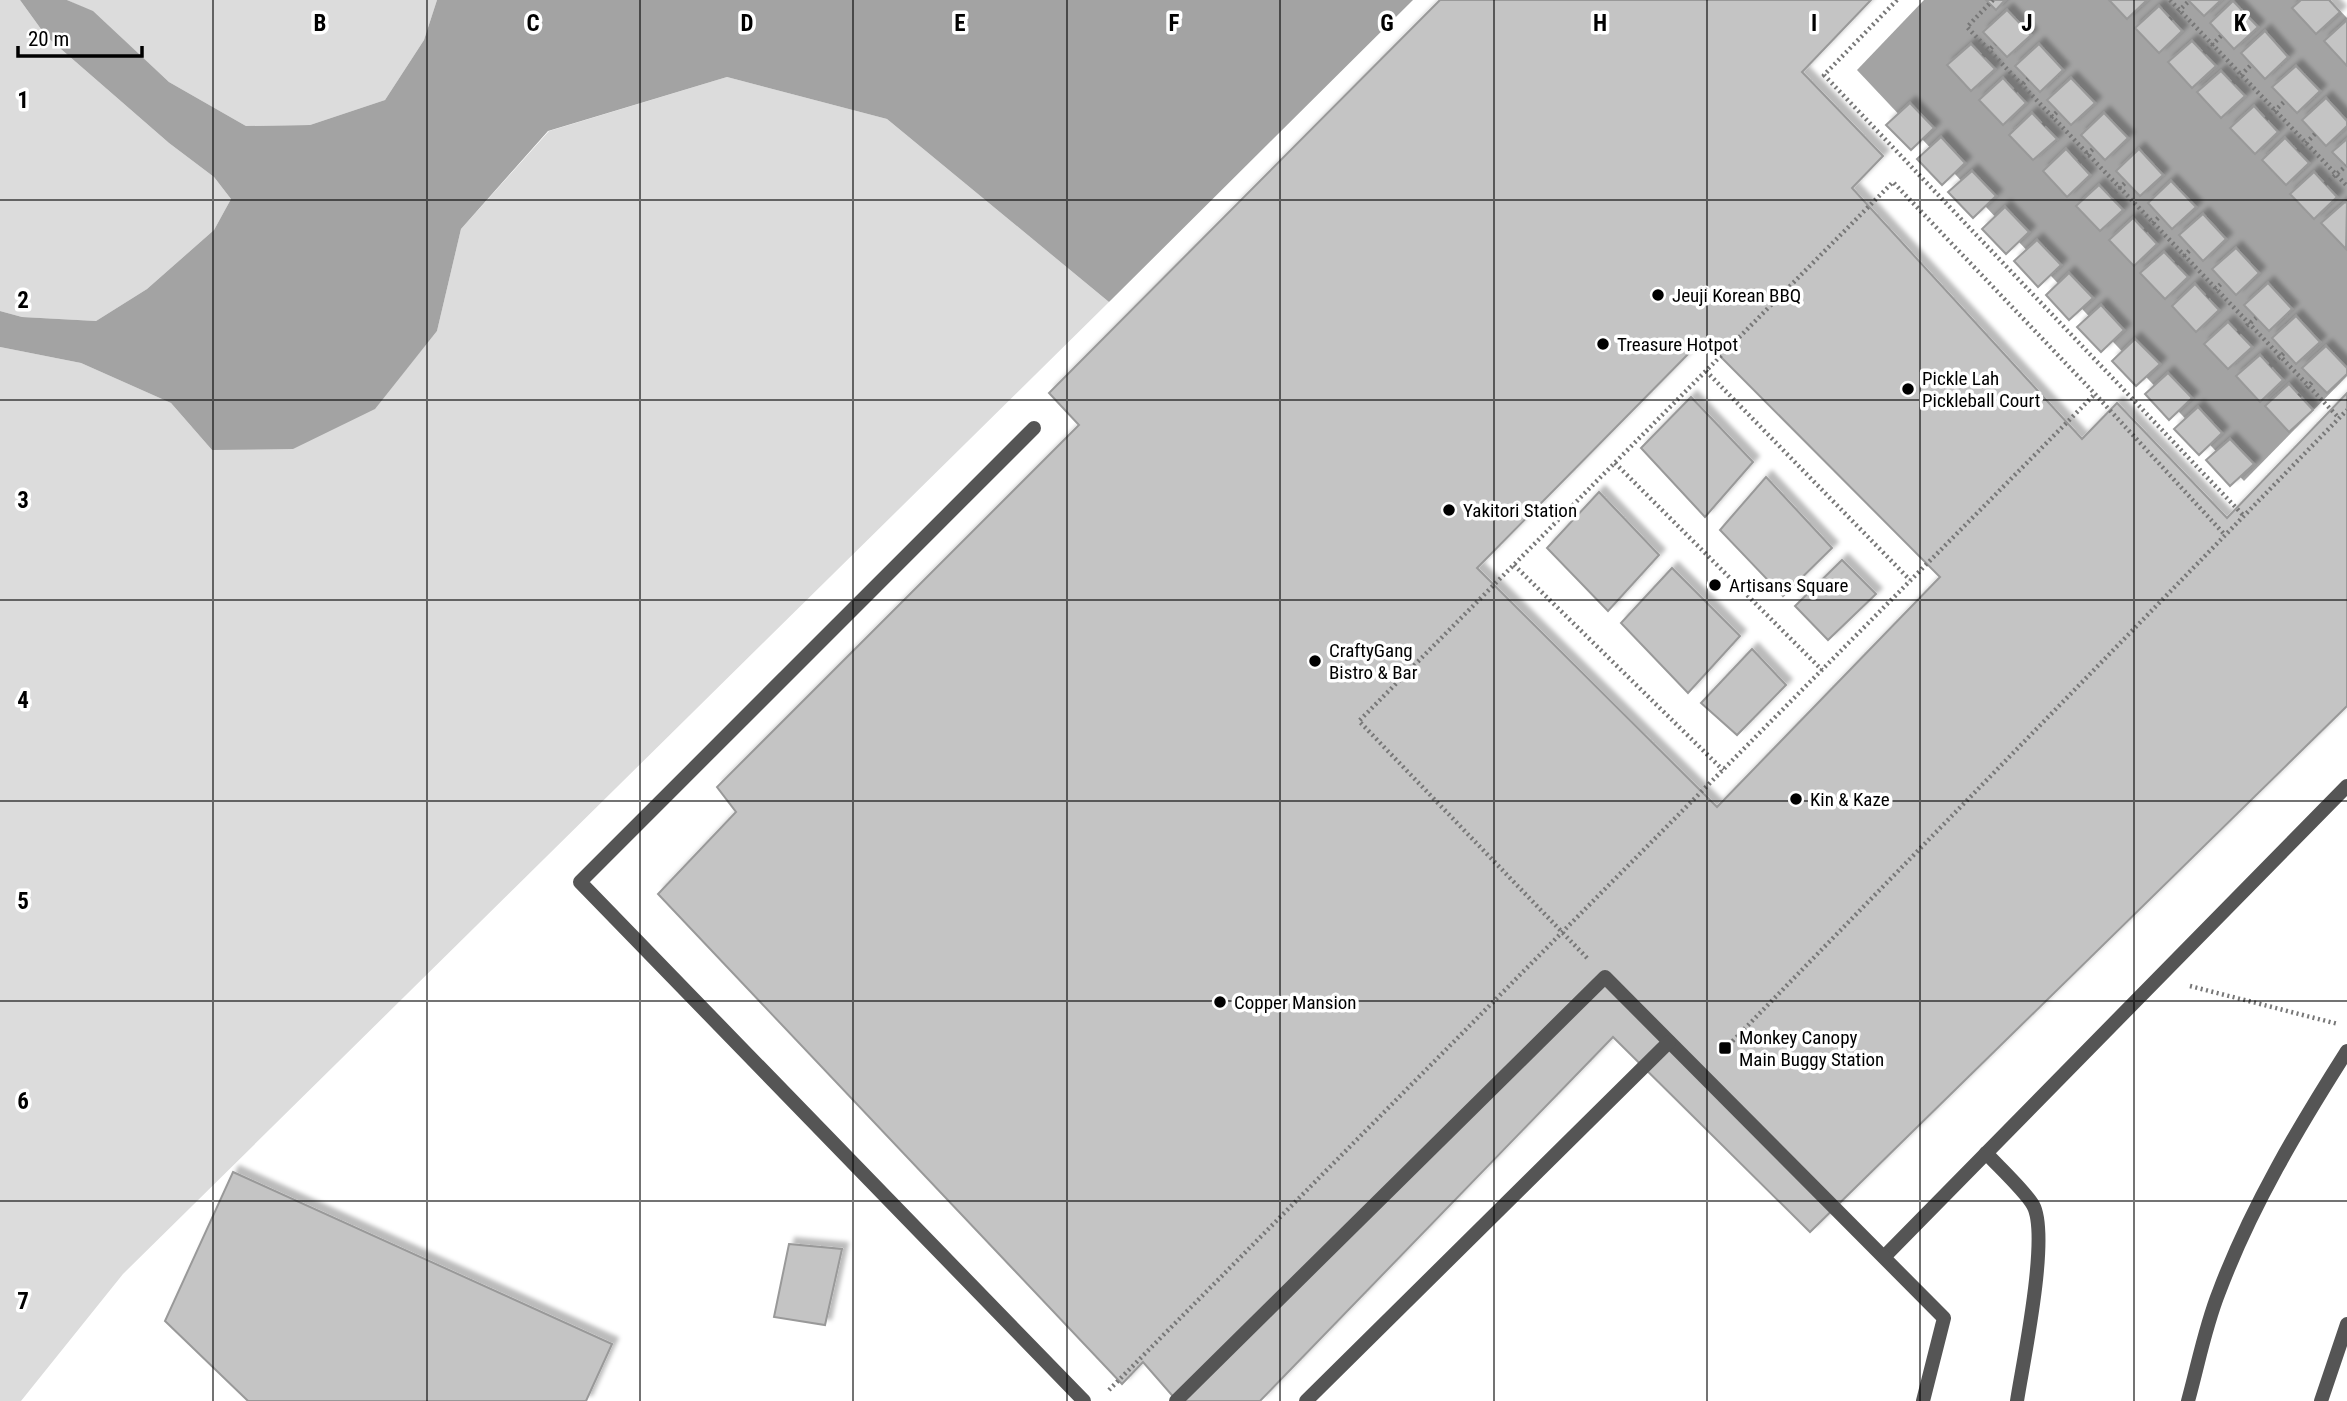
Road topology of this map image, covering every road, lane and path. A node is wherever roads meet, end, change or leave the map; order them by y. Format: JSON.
{"nodes":[{"id":1,"x":1897,"y":0,"type":"edge"},
{"id":2,"x":1993,"y":0,"type":"edge"},
{"id":3,"x":2170,"y":0,"type":"edge"},
{"id":4,"x":2189,"y":1,"type":"edge"},
{"id":5,"x":2180,"y":10,"type":"junction"},
{"id":6,"x":2170,"y":19,"type":"dead end"},
{"id":7,"x":2222,"y":36,"type":"dead end"},
{"id":8,"x":1995,"y":44,"type":"dead end"},
{"id":9,"x":2213,"y":44,"type":"junction"},
{"id":10,"x":1989,"y":50,"type":"junction"},
{"id":11,"x":2204,"y":53,"type":"dead end"},
{"id":12,"x":1983,"y":56,"type":"dead end"},
{"id":13,"x":2251,"y":65,"type":"dead end"},
{"id":14,"x":2241,"y":75,"type":"junction"},
{"id":15,"x":2028,"y":79,"type":"dead end"},
{"id":16,"x":2232,"y":83,"type":"dead end"},
{"id":17,"x":2021,"y":85,"type":"junction"},
{"id":18,"x":2015,"y":91,"type":"dead end"},
{"id":19,"x":2285,"y":101,"type":"dead end"},
{"id":20,"x":2275,"y":110,"type":"junction"},
{"id":21,"x":2058,"y":111,"type":"dead end"},
{"id":22,"x":2052,"y":117,"type":"junction"},
{"id":23,"x":2266,"y":119,"type":"dead end"},
{"id":24,"x":2043,"y":125,"type":"dead end"},
{"id":25,"x":2315,"y":134,"type":"dead end"},
{"id":26,"x":2306,"y":143,"type":"junction"},
{"id":27,"x":2094,"y":148,"type":"dead end"},
{"id":28,"x":2298,"y":151,"type":"dead end"},
{"id":29,"x":2088,"y":154,"type":"junction"},
{"id":30,"x":2079,"y":162,"type":"dead end"},
{"id":31,"x":2346,"y":166,"type":"edge"},
{"id":32,"x":2336,"y":174,"type":"junction"},
{"id":33,"x":2126,"y":182,"type":"dead end"},
{"id":34,"x":2325,"y":184,"type":"dead end"},
{"id":35,"x":2347,"y":186,"type":"edge"},
{"id":36,"x":2120,"y":188,"type":"junction"},
{"id":37,"x":2111,"y":196,"type":"dead end"},
{"id":38,"x":2160,"y":216,"type":"dead end"},
{"id":39,"x":2153,"y":223,"type":"junction"},
{"id":40,"x":2145,"y":231,"type":"dead end"},
{"id":41,"x":2192,"y":249,"type":"dead end"},
{"id":42,"x":2185,"y":256,"type":"junction"},
{"id":43,"x":2176,"y":264,"type":"dead end"},
{"id":44,"x":2223,"y":282,"type":"dead end"},
{"id":45,"x":2216,"y":288,"type":"junction"},
{"id":46,"x":2207,"y":297,"type":"dead end"},
{"id":47,"x":2256,"y":318,"type":"dead end"},
{"id":48,"x":2250,"y":324,"type":"junction"},
{"id":49,"x":2238,"y":333,"type":"dead end"},
{"id":50,"x":2285,"y":352,"type":"dead end"},
{"id":51,"x":2280,"y":357,"type":"junction"},
{"id":52,"x":2270,"y":366,"type":"dead end"},
{"id":53,"x":1706,"y":371,"type":"junction"},
{"id":54,"x":2314,"y":380,"type":"dead end"},
{"id":55,"x":2309,"y":386,"type":"junction"},
{"id":56,"x":2095,"y":394,"type":"junction"},
{"id":57,"x":2299,"y":396,"type":"dead end"},
{"id":58,"x":2347,"y":410,"type":"edge"},
{"id":59,"x":2339,"y":418,"type":"junction"},
{"id":60,"x":1034,"y":428,"type":"dead end"},
{"id":61,"x":1615,"y":463,"type":"junction"},
{"id":62,"x":2243,"y":515,"type":"junction"},
{"id":63,"x":2225,"y":535,"type":"junction"},
{"id":64,"x":1514,"y":565,"type":"junction"},
{"id":65,"x":1910,"y":580,"type":"junction"},
{"id":66,"x":1822,"y":670,"type":"junction"},
{"id":67,"x":1723,"y":770,"type":"junction"},
{"id":68,"x":2347,"y":786,"type":"edge"},
{"id":69,"x":1562,"y":932,"type":"junction"},
{"id":70,"x":1605,"y":976,"type":"junction"},
{"id":71,"x":2159,"y":978,"type":"junction"},
{"id":72,"x":2347,"y":1027,"type":"edge"},
{"id":73,"x":1669,"y":1042,"type":"junction"},
{"id":74,"x":2347,"y":1051,"type":"edge"},
{"id":75,"x":1701,"y":1074,"type":"junction"},
{"id":76,"x":1986,"y":1153,"type":"junction"},
{"id":77,"x":1884,"y":1258,"type":"junction"},
{"id":78,"x":2347,"y":1324,"type":"edge"},
{"id":79,"x":1108,"y":1391,"type":"dead end"},
{"id":80,"x":1084,"y":1401,"type":"edge"},
{"id":81,"x":1176,"y":1401,"type":"edge"},
{"id":82,"x":1306,"y":1401,"type":"edge"},
{"id":83,"x":1923,"y":1401,"type":"edge"},
{"id":84,"x":2017,"y":1401,"type":"edge"},
{"id":85,"x":2188,"y":1401,"type":"edge"},
{"id":86,"x":2321,"y":1401,"type":"edge"}],
"edges":[{"from":1,"to":62,"type":"path"},
{"from":2,"to":10,"type":"path"},
{"from":3,"to":5,"type":"path"},
{"from":4,"to":5,"type":"path"},
{"from":5,"to":6,"type":"path"},
{"from":5,"to":9,"type":"path"},
{"from":7,"to":9,"type":"path"},
{"from":8,"to":10,"type":"path"},
{"from":9,"to":11,"type":"path"},
{"from":9,"to":14,"type":"path"},
{"from":10,"to":12,"type":"path"},
{"from":10,"to":17,"type":"path"},
{"from":13,"to":14,"type":"path"},
{"from":14,"to":16,"type":"path"},
{"from":14,"to":20,"type":"path"},
{"from":15,"to":17,"type":"path"},
{"from":17,"to":18,"type":"path"},
{"from":17,"to":22,"type":"path"},
{"from":19,"to":20,"type":"path"},
{"from":20,"to":23,"type":"path"},
{"from":20,"to":26,"type":"path"},
{"from":21,"to":22,"type":"path"},
{"from":22,"to":24,"type":"path"},
{"from":22,"to":29,"type":"path"},
{"from":25,"to":26,"type":"path"},
{"from":26,"to":28,"type":"path"},
{"from":26,"to":32,"type":"path"},
{"from":27,"to":29,"type":"path"},
{"from":29,"to":30,"type":"path"},
{"from":29,"to":36,"type":"path"},
{"from":31,"to":32,"type":"path"},
{"from":32,"to":34,"type":"path"},
{"from":32,"to":35,"type":"path"},
{"from":33,"to":36,"type":"path"},
{"from":36,"to":37,"type":"path"},
{"from":36,"to":39,"type":"path"},
{"from":38,"to":39,"type":"path"},
{"from":39,"to":40,"type":"path"},
{"from":39,"to":42,"type":"path"},
{"from":41,"to":42,"type":"path"},
{"from":42,"to":43,"type":"path"},
{"from":42,"to":45,"type":"path"},
{"from":44,"to":45,"type":"path"},
{"from":45,"to":46,"type":"path"},
{"from":45,"to":48,"type":"path"},
{"from":47,"to":48,"type":"path"},
{"from":48,"to":49,"type":"path"},
{"from":48,"to":51,"type":"path"},
{"from":50,"to":51,"type":"path"},
{"from":51,"to":52,"type":"path"},
{"from":51,"to":55,"type":"path"},
{"from":53,"to":56,"type":"path"},
{"from":53,"to":61,"type":"path"},
{"from":53,"to":65,"type":"path"},
{"from":54,"to":55,"type":"path"},
{"from":55,"to":57,"type":"path"},
{"from":55,"to":59,"type":"path"},
{"from":56,"to":63,"type":"path"},
{"from":56,"to":65,"type":"path"},
{"from":58,"to":59,"type":"path"},
{"from":59,"to":62,"type":"path"},
{"from":60,"to":80,"type":"lane"},
{"from":61,"to":64,"type":"path"},
{"from":61,"to":66,"type":"path"},
{"from":62,"to":63,"type":"path"},
{"from":63,"to":75,"type":"path"},
{"from":64,"to":67,"type":"path"},
{"from":64,"to":69,"type":"path"},
{"from":65,"to":66,"type":"path"},
{"from":66,"to":67,"type":"path"},
{"from":67,"to":69,"type":"path"},
{"from":68,"to":71,"type":"lane"},
{"from":69,"to":70,"type":"path"},
{"from":69,"to":79,"type":"path"},
{"from":70,"to":73,"type":"lane"},
{"from":70,"to":81,"type":"lane"},
{"from":71,"to":72,"type":"path"},
{"from":71,"to":76,"type":"lane"},
{"from":73,"to":75,"type":"lane"},
{"from":73,"to":82,"type":"lane"},
{"from":74,"to":85,"type":"lane"},
{"from":75,"to":77,"type":"lane"},
{"from":76,"to":77,"type":"lane"},
{"from":76,"to":84,"type":"lane"},
{"from":77,"to":83,"type":"lane"},
{"from":78,"to":86,"type":"lane"}]}
